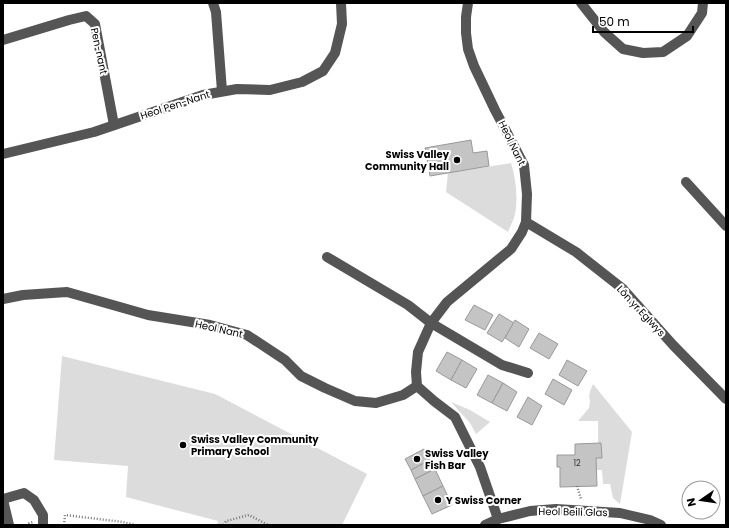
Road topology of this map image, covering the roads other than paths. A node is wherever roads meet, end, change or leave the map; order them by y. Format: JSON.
{"nodes":[{"id":1,"x":213,"y":3,"type":"edge"},
{"id":2,"x":341,"y":3,"type":"edge"},
{"id":3,"x":468,"y":3,"type":"edge"},
{"id":4,"x":581,"y":3,"type":"edge"},
{"id":5,"x":703,"y":3,"type":"edge"},
{"id":6,"x":3,"y":40,"type":"edge"},
{"id":7,"x":222,"y":91,"type":"junction"},
{"id":8,"x":114,"y":125,"type":"junction"},
{"id":9,"x":3,"y":154,"type":"edge"},
{"id":10,"x":686,"y":182,"type":"dead end"},
{"id":11,"x":526,"y":222,"type":"junction"},
{"id":12,"x":726,"y":226,"type":"edge"},
{"id":13,"x":327,"y":257,"type":"dead end"},
{"id":14,"x":3,"y":299,"type":"edge"},
{"id":15,"x":431,"y":323,"type":"junction"},
{"id":16,"x":528,"y":373,"type":"dead end"},
{"id":17,"x":417,"y":386,"type":"junction"},
{"id":18,"x":726,"y":399,"type":"edge"},
{"id":19,"x":3,"y":499,"type":"edge"},
{"id":20,"x":498,"y":519,"type":"junction"},
{"id":21,"x":9,"y":525,"type":"edge"},
{"id":22,"x":42,"y":525,"type":"edge"},
{"id":23,"x":485,"y":525,"type":"edge"},
{"id":24,"x":661,"y":525,"type":"edge"}],
"edges":[{"from":1,"to":7,"type":"street"},
{"from":2,"to":7,"type":"street","name":"Heol Pen-Nant"},
{"from":3,"to":11,"type":"street","name":"Heol Nant"},
{"from":4,"to":5,"type":"street"},
{"from":6,"to":8,"type":"street","name":"Pen-nant"},
{"from":7,"to":8,"type":"street","name":"Heol Pen-Nant"},
{"from":8,"to":9,"type":"street","name":"Heol Pen-Nant"},
{"from":10,"to":12,"type":"street"},
{"from":11,"to":15,"type":"street","name":"Heol Nant"},
{"from":11,"to":18,"type":"street","name":"Lôn yr Eglwys"},
{"from":13,"to":15,"type":"street"},
{"from":14,"to":17,"type":"street","name":"Heol Nant"},
{"from":15,"to":16,"type":"street"},
{"from":15,"to":17,"type":"street","name":"Heol Nant"},
{"from":17,"to":20,"type":"street"},
{"from":19,"to":21,"type":"street"},
{"from":19,"to":22,"type":"street"},
{"from":20,"to":23,"type":"street","name":"Heol Beili Glas"},
{"from":20,"to":24,"type":"street","name":"Heol Beili Glas"}]}
